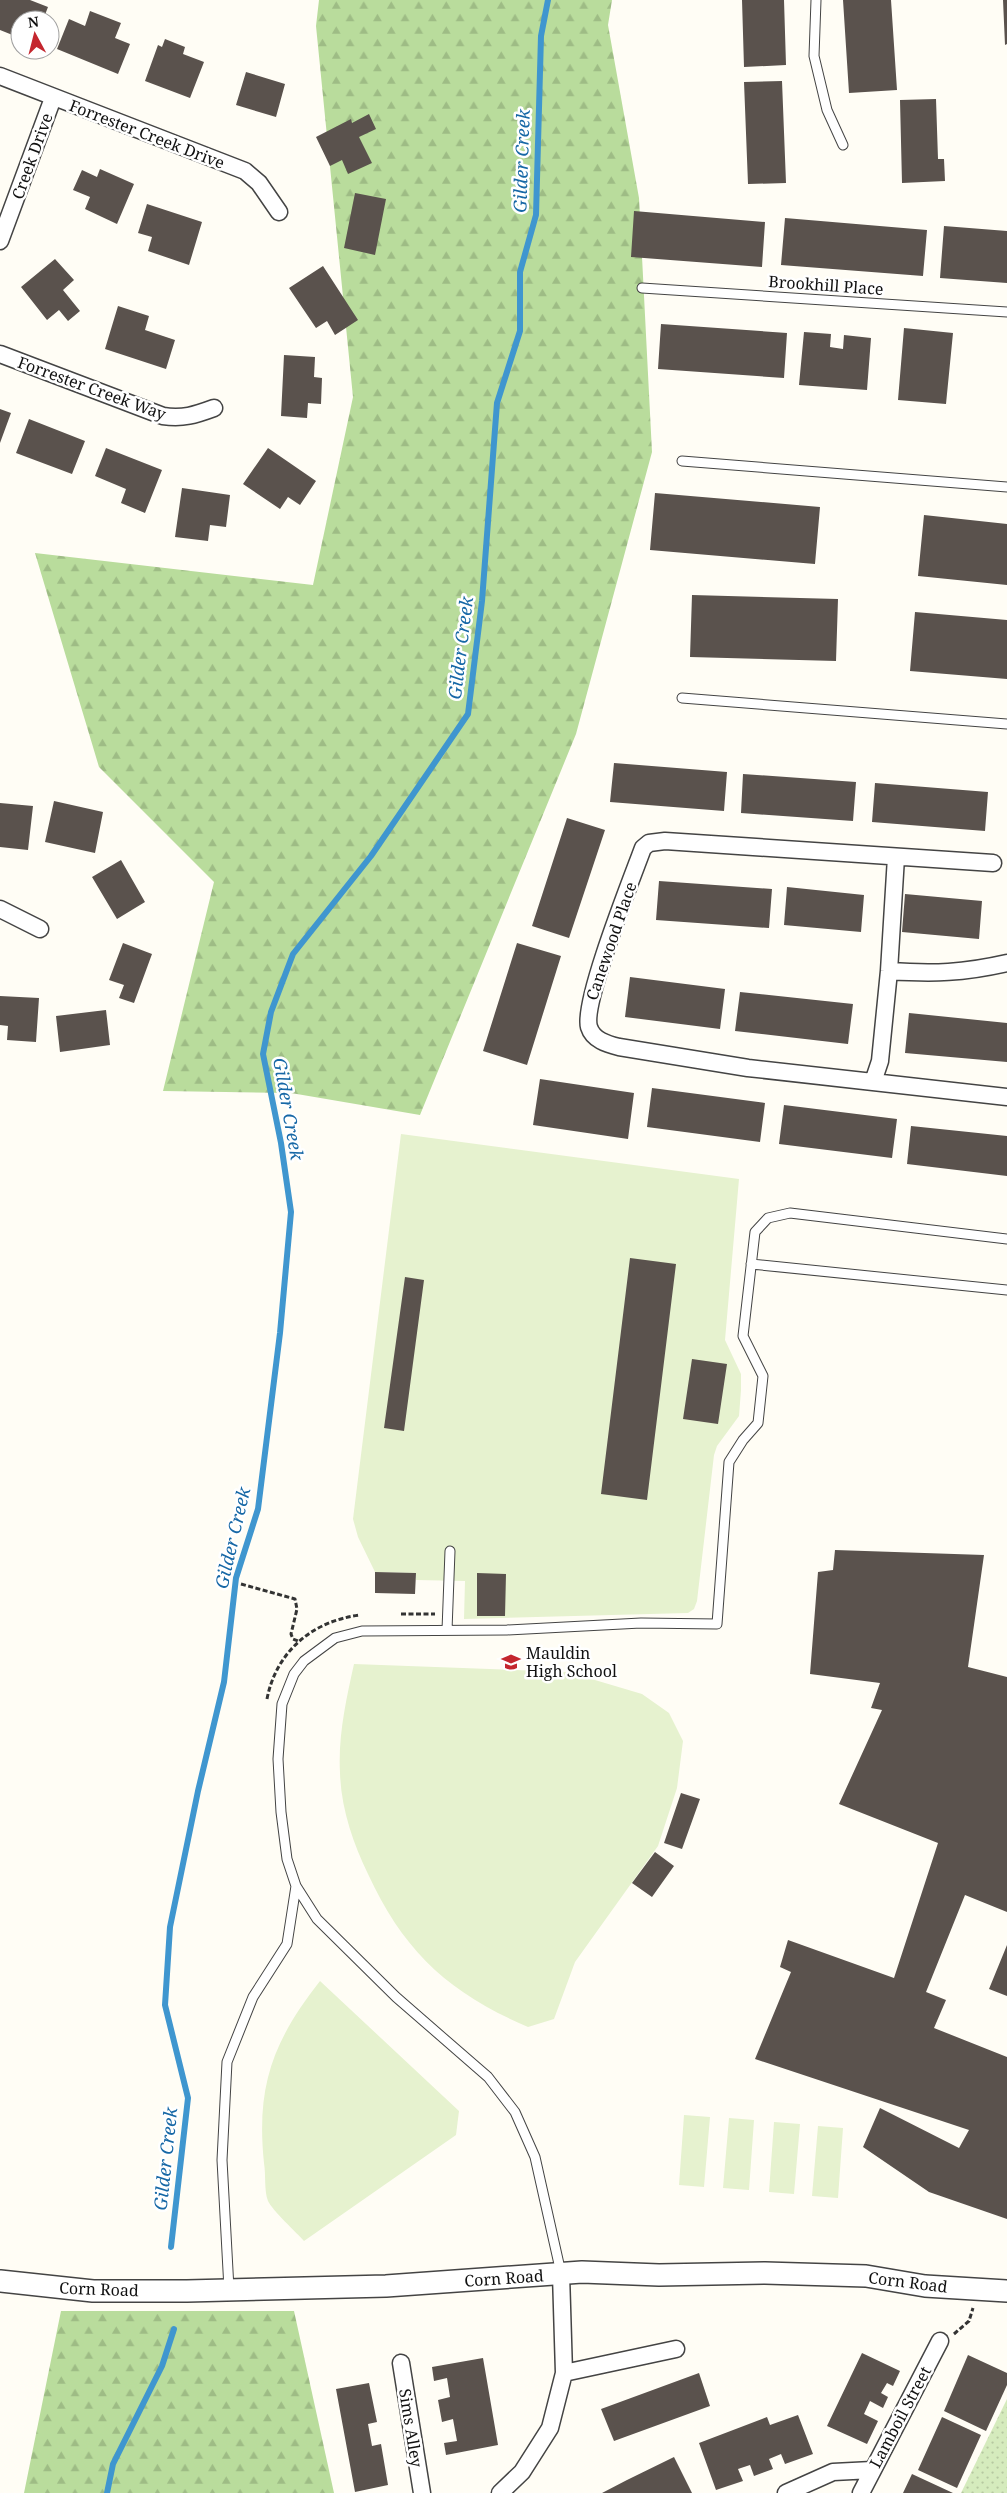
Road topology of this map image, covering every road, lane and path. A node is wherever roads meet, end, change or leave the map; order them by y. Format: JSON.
{"nodes":[{"id":1,"x":816,"y":0,"type":"edge"},
{"id":2,"x":0,"y":76,"type":"edge"},
{"id":3,"x":53,"y":98,"type":"junction"},
{"id":4,"x":843,"y":145,"type":"dead end"},
{"id":5,"x":279,"y":212,"type":"dead end"},
{"id":6,"x":0,"y":241,"type":"edge"},
{"id":7,"x":642,"y":288,"type":"dead end"},
{"id":8,"x":1007,"y":312,"type":"edge"},
{"id":9,"x":0,"y":354,"type":"edge"},
{"id":10,"x":214,"y":408,"type":"dead end"},
{"id":11,"x":682,"y":461,"type":"dead end"},
{"id":12,"x":1007,"y":487,"type":"edge"},
{"id":13,"x":682,"y":698,"type":"dead end"},
{"id":14,"x":1007,"y":724,"type":"edge"},
{"id":15,"x":896,"y":857,"type":"junction"},
{"id":16,"x":993,"y":864,"type":"dead end"},
{"id":17,"x":0,"y":909,"type":"edge"},
{"id":18,"x":40,"y":929,"type":"dead end"},
{"id":19,"x":1007,"y":963,"type":"edge"},
{"id":20,"x":889,"y":971,"type":"junction"},
{"id":21,"x":872,"y":1082,"type":"junction"},
{"id":22,"x":1007,"y":1097,"type":"edge"},
{"id":23,"x":1007,"y":1239,"type":"edge"},
{"id":24,"x":751,"y":1264,"type":"junction"},
{"id":25,"x":1007,"y":1290,"type":"edge"},
{"id":26,"x":450,"y":1551,"type":"dead end"},
{"id":27,"x":241,"y":1584,"type":"dead end"},
{"id":28,"x":447,"y":1630,"type":"junction"},
{"id":29,"x":298,"y":1640,"type":"dead end"},
{"id":30,"x":296,"y":1886,"type":"junction"},
{"id":31,"x":561,"y":2274,"type":"junction"},
{"id":32,"x":0,"y":2281,"type":"edge"},
{"id":33,"x":229,"y":2290,"type":"junction"},
{"id":34,"x":983,"y":2290,"type":"junction"},
{"id":35,"x":1007,"y":2291,"type":"edge"},
{"id":36,"x":940,"y":2341,"type":"joint"},
{"id":37,"x":676,"y":2349,"type":"dead end"},
{"id":38,"x":401,"y":2363,"type":"dead end"},
{"id":39,"x":564,"y":2373,"type":"junction"},
{"id":40,"x":872,"y":2470,"type":"junction"},
{"id":41,"x":422,"y":2493,"type":"edge"},
{"id":42,"x":500,"y":2493,"type":"edge"},
{"id":43,"x":786,"y":2493,"type":"edge"},
{"id":44,"x":861,"y":2493,"type":"edge"}],
"edges":[{"from":1,"to":4,"type":"lane"},
{"from":2,"to":3,"type":"street","name":"Forrester Creek Drive"},
{"from":3,"to":5,"type":"street","name":"Forrester Creek Drive"},
{"from":3,"to":6,"type":"street","name":"Creek Drive"},
{"from":7,"to":8,"type":"lane","name":"Brookhill Place"},
{"from":9,"to":10,"type":"street","name":"Forrester Creek Way"},
{"from":11,"to":12,"type":"lane"},
{"from":13,"to":14,"type":"lane"},
{"from":15,"to":16,"type":"street","name":"Canewood Place"},
{"from":15,"to":20,"type":"street"},
{"from":15,"to":21,"type":"street","name":"Canewood Place"},
{"from":17,"to":18,"type":"street"},
{"from":19,"to":20,"type":"street"},
{"from":20,"to":21,"type":"street"},
{"from":21,"to":22,"type":"street","name":"Canewood Place"},
{"from":23,"to":24,"type":"lane"},
{"from":24,"to":25,"type":"lane"},
{"from":24,"to":28,"type":"lane"},
{"from":26,"to":28,"type":"lane"},
{"from":27,"to":29,"type":"path"},
{"from":28,"to":30,"type":"lane"},
{"from":30,"to":31,"type":"lane"},
{"from":30,"to":33,"type":"lane"},
{"from":31,"to":33,"type":"street","name":"Corn Road"},
{"from":31,"to":34,"type":"street","name":"Corn Road"},
{"from":31,"to":39,"type":"street"},
{"from":32,"to":33,"type":"street","name":"Corn Road"},
{"from":34,"to":35,"type":"street","name":"Corn Road"},
{"from":34,"to":36,"type":"path"},
{"from":36,"to":40,"type":"street","name":"Lamboil Street"},
{"from":37,"to":39,"type":"street"},
{"from":38,"to":41,"type":"street","name":"Sims Alley"},
{"from":39,"to":42,"type":"street"},
{"from":40,"to":43,"type":"street"},
{"from":40,"to":44,"type":"street","name":"Lamboil Street"}]}
